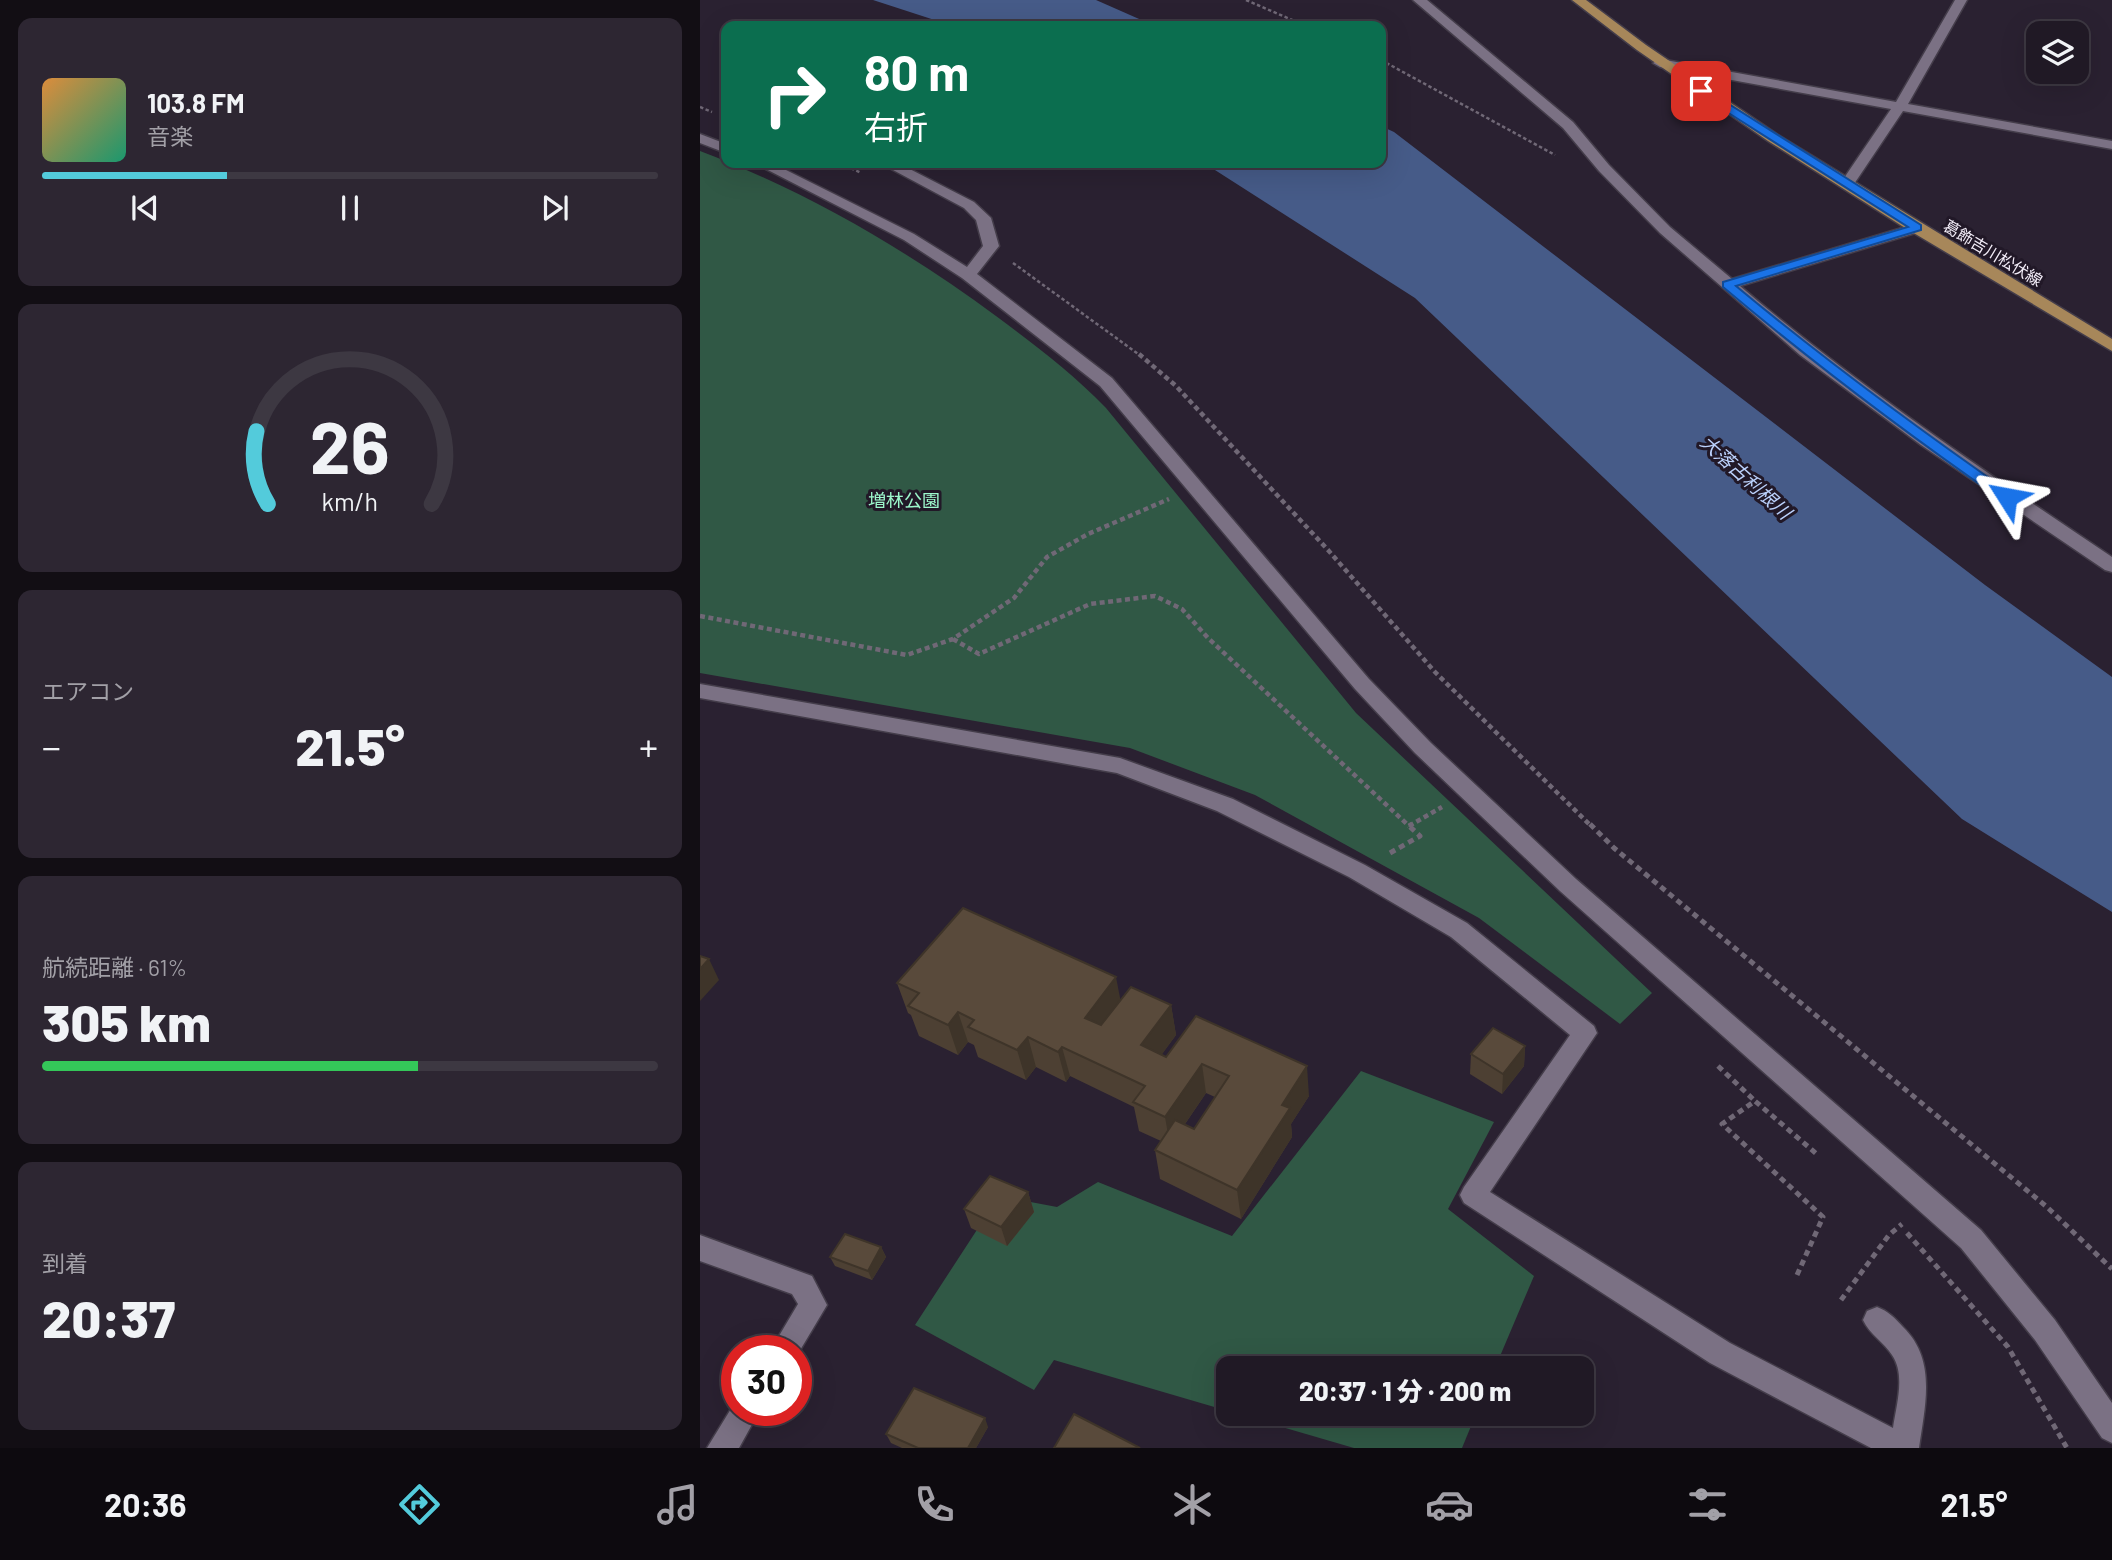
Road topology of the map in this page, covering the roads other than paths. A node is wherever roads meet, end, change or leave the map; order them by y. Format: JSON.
{"nodes":[{"id":1,"x":1419,"y":0,"type":"edge"},
{"id":2,"x":1578,"y":0,"type":"edge"},
{"id":3,"x":1961,"y":0,"type":"edge"},
{"id":4,"x":1660,"y":63,"type":"junction"},
{"id":5,"x":1900,"y":106,"type":"junction"},
{"id":6,"x":700,"y":138,"type":"edge"},
{"id":7,"x":2112,"y":145,"type":"edge"},
{"id":8,"x":721,"y":147,"type":"edge"},
{"id":9,"x":771,"y":168,"type":"edge"},
{"id":10,"x":897,"y":168,"type":"edge"},
{"id":11,"x":1847,"y":184,"type":"junction"},
{"id":12,"x":1917,"y":228,"type":"junction"},
{"id":13,"x":968,"y":275,"type":"junction"},
{"id":14,"x":1728,"y":285,"type":"junction"},
{"id":15,"x":2112,"y":346,"type":"edge"},
{"id":16,"x":2112,"y":566,"type":"edge"},
{"id":17,"x":700,"y":691,"type":"edge"},
{"id":18,"x":700,"y":1248,"type":"edge"},
{"id":19,"x":1877,"y":1320,"type":"dead end"},
{"id":20,"x":794,"y":1335,"type":"edge"},
{"id":21,"x":736,"y":1426,"type":"edge"},
{"id":22,"x":2112,"y":1427,"type":"edge"},
{"id":23,"x":722,"y":1448,"type":"edge"},
{"id":24,"x":1903,"y":1448,"type":"edge"}],
"edges":[{"from":1,"to":14,"type":"street"},
{"from":2,"to":4,"type":"main road","name":"葛飾吉川松伏線"},
{"from":3,"to":5,"type":"street"},
{"from":4,"to":5,"type":"street"},
{"from":4,"to":11,"type":"main road","name":"葛飾吉川松伏線"},
{"from":5,"to":7,"type":"street"},
{"from":5,"to":11,"type":"street"},
{"from":6,"to":8,"type":"street"},
{"from":9,"to":13,"type":"street"},
{"from":10,"to":13,"type":"street"},
{"from":11,"to":12,"type":"main road","name":"葛飾吉川松伏線"},
{"from":12,"to":14,"type":"street"},
{"from":12,"to":15,"type":"main road","name":"葛飾吉川松伏線"},
{"from":13,"to":22,"type":"street"},
{"from":14,"to":16,"type":"street"},
{"from":17,"to":24,"type":"street"},
{"from":18,"to":20,"type":"street"},
{"from":19,"to":24,"type":"street"},
{"from":21,"to":23,"type":"street"}]}
